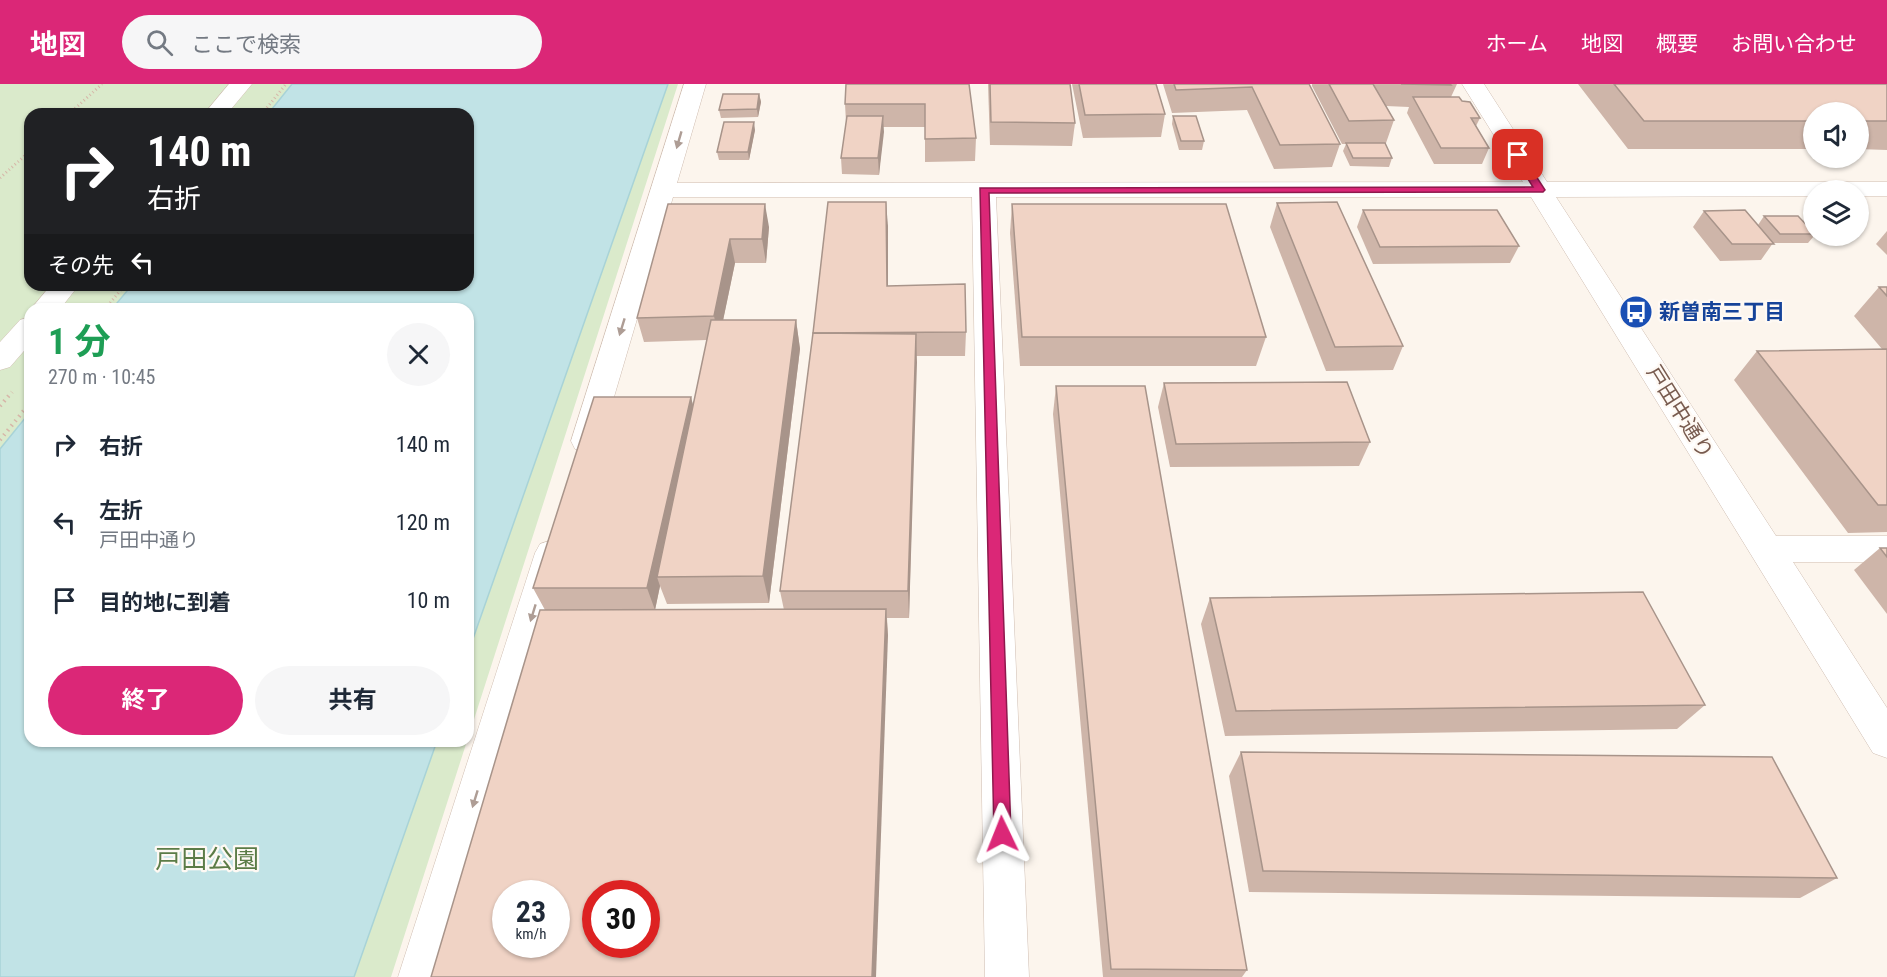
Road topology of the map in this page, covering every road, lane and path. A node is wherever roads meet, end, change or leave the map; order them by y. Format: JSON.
{"nodes":[{"id":1,"x":102,"y":84,"type":"edge"},
{"id":2,"x":241,"y":84,"type":"edge"},
{"id":3,"x":286,"y":84,"type":"edge"},
{"id":4,"x":695,"y":84,"type":"edge"},
{"id":5,"x":1473,"y":84,"type":"edge"},
{"id":6,"x":76,"y":108,"type":"edge"},
{"id":7,"x":220,"y":108,"type":"edge"},
{"id":8,"x":267,"y":108,"type":"edge"},
{"id":9,"x":24,"y":156,"type":"edge"},
{"id":10,"x":0,"y":178,"type":"edge"},
{"id":11,"x":1887,"y":189,"type":"edge"},
{"id":12,"x":664,"y":190,"type":"junction"},
{"id":13,"x":984,"y":190,"type":"junction"},
{"id":14,"x":1540,"y":190,"type":"junction"},
{"id":15,"x":61,"y":291,"type":"edge"},
{"id":16,"x":120,"y":291,"type":"edge"},
{"id":17,"x":50,"y":303,"type":"edge"},
{"id":18,"x":110,"y":303,"type":"edge"},
{"id":19,"x":24,"y":333,"type":"edge"},
{"id":20,"x":0,"y":360,"type":"edge"},
{"id":21,"x":24,"y":410,"type":"edge"},
{"id":22,"x":0,"y":440,"type":"edge"},
{"id":23,"x":579,"y":464,"type":"edge"},
{"id":24,"x":562,"y":521,"type":"edge"},
{"id":25,"x":1767,"y":549,"type":"junction"},
{"id":26,"x":1887,"y":549,"type":"edge"},
{"id":27,"x":1887,"y":741,"type":"edge"},
{"id":28,"x":420,"y":977,"type":"edge"},
{"id":29,"x":1007,"y":977,"type":"edge"}],
"edges":[{"from":1,"to":6,"type":"path"},
{"from":2,"to":7,"type":"street"},
{"from":3,"to":8,"type":"path"},
{"from":4,"to":12,"type":"street","one_way":true},
{"from":5,"to":14,"type":"street","name":"戸田中通り"},
{"from":9,"to":10,"type":"path"},
{"from":11,"to":14,"type":"street"},
{"from":12,"to":13,"type":"street"},
{"from":12,"to":23,"type":"street","one_way":true},
{"from":13,"to":14,"type":"street"},
{"from":13,"to":29,"type":"street"},
{"from":14,"to":25,"type":"street","name":"戸田中通り"},
{"from":15,"to":17,"type":"street"},
{"from":16,"to":18,"type":"path"},
{"from":19,"to":20,"type":"street"},
{"from":21,"to":22,"type":"path"},
{"from":24,"to":28,"type":"street","one_way":true},
{"from":25,"to":26,"type":"street"},
{"from":25,"to":27,"type":"street","name":"戸田中通り"}]}
